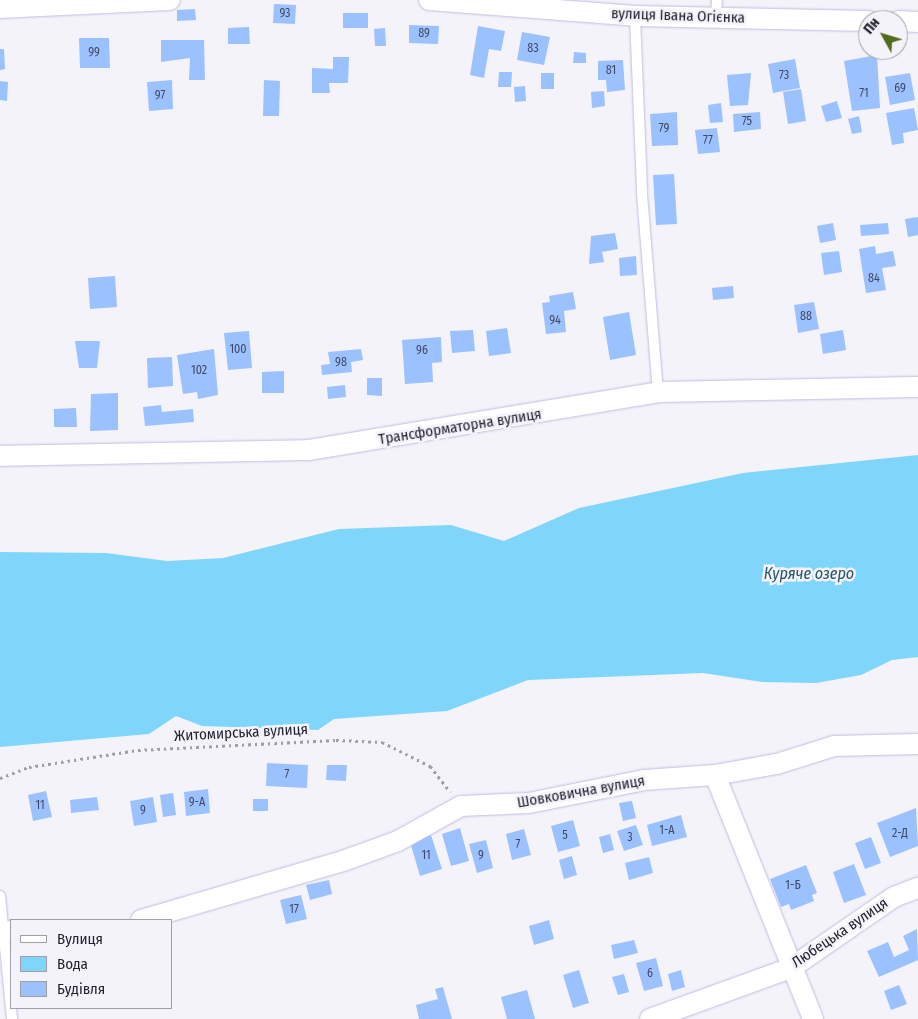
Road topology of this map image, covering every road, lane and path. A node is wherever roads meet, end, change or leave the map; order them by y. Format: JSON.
{"nodes":[{"id":1,"x":170,"y":0,"type":"edge"},
{"id":2,"x":429,"y":0,"type":"edge"},
{"id":3,"x":438,"y":0,"type":"edge"},
{"id":4,"x":4,"y":5,"type":"edge"},
{"id":5,"x":717,"y":9,"type":"edge"},
{"id":6,"x":635,"y":16,"type":"junction"},
{"id":7,"x":858,"y":20,"type":"edge"},
{"id":8,"x":918,"y":387,"type":"edge"},
{"id":9,"x":658,"y":392,"type":"junction"},
{"id":10,"x":0,"y":456,"type":"edge"},
{"id":11,"x":918,"y":744,"type":"edge"},
{"id":12,"x":715,"y":775,"type":"junction"},
{"id":13,"x":0,"y":778,"type":"edge"},
{"id":14,"x":461,"y":806,"type":"junction"},
{"id":15,"x":918,"y":888,"type":"edge"},
{"id":16,"x":0,"y":896,"type":"edge"},
{"id":17,"x":144,"y":919,"type":"edge"},
{"id":18,"x":6,"y":932,"type":"edge"},
{"id":19,"x":791,"y":968,"type":"junction"},
{"id":20,"x":10,"y":990,"type":"edge"},
{"id":21,"x":650,"y":1019,"type":"edge"},
{"id":22,"x":813,"y":1019,"type":"edge"}],
"edges":[{"from":1,"to":4,"type":"street"},
{"from":2,"to":3,"type":"street","name":"вулиця Івана Огієнка"},
{"from":3,"to":6,"type":"street","name":"вулиця Івана Огієнка"},
{"from":5,"to":6,"type":"street","name":"вулиця Івана Огієнка"},
{"from":5,"to":7,"type":"street","name":"вулиця Івана Огієнка"},
{"from":6,"to":9,"type":"lane"},
{"from":8,"to":9,"type":"street","name":"Трансформаторна вулиця"},
{"from":9,"to":10,"type":"street","name":"Трансформаторна вулиця"},
{"from":11,"to":12,"type":"street","name":"Шовковична вулиця"},
{"from":12,"to":14,"type":"street","name":"Шовковична вулиця"},
{"from":12,"to":19,"type":"street"},
{"from":13,"to":14,"type":"path","name":"Житомирська вулиця"},
{"from":14,"to":17,"type":"street","name":"Шовковична вулиця"},
{"from":15,"to":19,"type":"street","name":"Любецька вулиця"},
{"from":16,"to":18,"type":"lane"},
{"from":18,"to":20,"type":"lane"},
{"from":19,"to":21,"type":"street","name":"Любецька вулиця"},
{"from":19,"to":22,"type":"street"}]}
